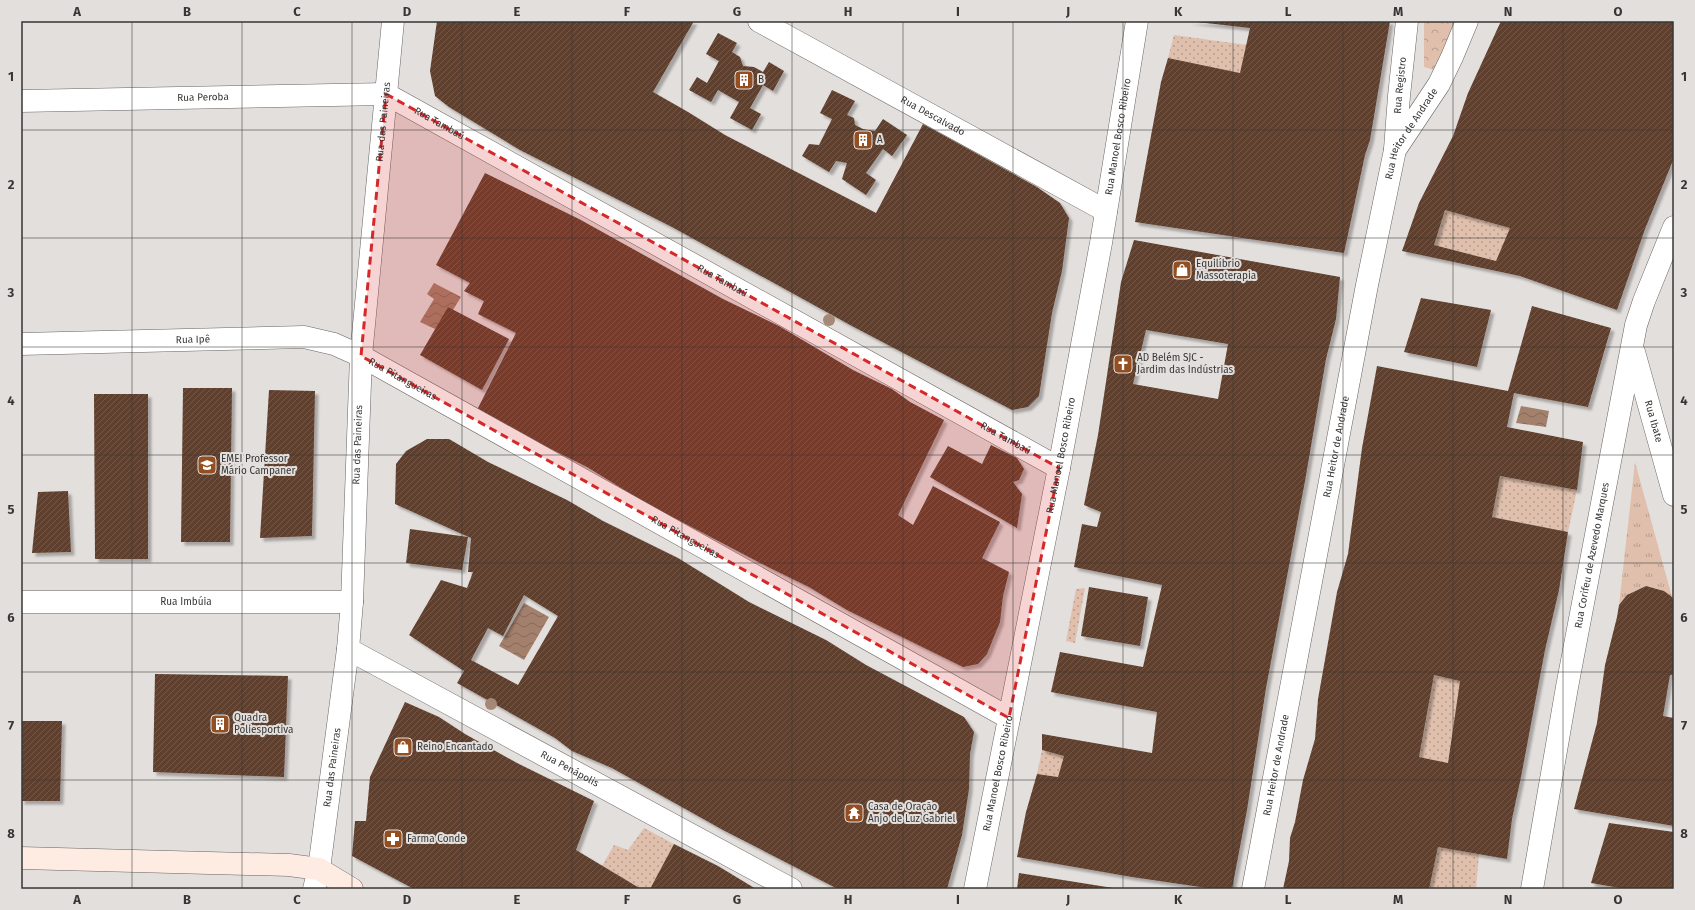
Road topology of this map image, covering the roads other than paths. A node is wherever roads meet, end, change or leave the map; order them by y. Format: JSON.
{"nodes":[{"id":1,"x":393,"y":21,"type":"edge"},
{"id":2,"x":759,"y":21,"type":"edge"},
{"id":3,"x":1137,"y":21,"type":"edge"},
{"id":4,"x":1407,"y":21,"type":"edge"},
{"id":5,"x":1467,"y":21,"type":"edge"},
{"id":6,"x":386,"y":94,"type":"junction"},
{"id":7,"x":21,"y":101,"type":"edge"},
{"id":8,"x":1395,"y":150,"type":"junction"},
{"id":9,"x":1106,"y":211,"type":"junction"},
{"id":10,"x":1674,"y":227,"type":"edge"},
{"id":11,"x":21,"y":344,"type":"edge"},
{"id":12,"x":1633,"y":347,"type":"junction"},
{"id":13,"x":361,"y":356,"type":"junction"},
{"id":14,"x":1058,"y":468,"type":"junction"},
{"id":15,"x":1674,"y":495,"type":"edge"},
{"id":16,"x":21,"y":602,"type":"edge"},
{"id":17,"x":352,"y":602,"type":"junction"},
{"id":18,"x":348,"y":649,"type":"junction"},
{"id":19,"x":1010,"y":718,"type":"junction"},
{"id":20,"x":21,"y":858,"type":"edge"},
{"id":21,"x":316,"y":879,"type":"edge"},
{"id":22,"x":352,"y":889,"type":"edge"},
{"id":23,"x":791,"y":889,"type":"edge"},
{"id":24,"x":975,"y":889,"type":"edge"},
{"id":25,"x":1253,"y":889,"type":"edge"},
{"id":26,"x":1532,"y":889,"type":"edge"}],
"edges":[{"from":1,"to":6,"type":"street","name":"Rua das Paineiras"},
{"from":2,"to":9,"type":"street","name":"Rua Descalvado"},
{"from":3,"to":9,"type":"street","name":"Rua Manoel Bosco Ribeiro"},
{"from":4,"to":8,"type":"street","name":"Rua Registro"},
{"from":5,"to":8,"type":"street","name":"Rua Heitor de Andrade"},
{"from":6,"to":7,"type":"street","name":"Rua Peroba"},
{"from":6,"to":13,"type":"street","name":"Rua das Paineiras"},
{"from":6,"to":14,"type":"street","name":"Rua Tambaú"},
{"from":8,"to":25,"type":"street","name":"Rua Heitor de Andrade"},
{"from":9,"to":14,"type":"street","name":"Rua Manoel Bosco Ribeiro"},
{"from":10,"to":12,"type":"street","name":"Rua Corifeu de Azevedo Marques"},
{"from":11,"to":13,"type":"street","name":"Rua Ipê"},
{"from":12,"to":15,"type":"street","name":"Rua Ibate"},
{"from":12,"to":26,"type":"street","name":"Rua Corifeu de Azevedo Marques"},
{"from":13,"to":17,"type":"street","name":"Rua das Paineiras"},
{"from":13,"to":19,"type":"street","name":"Rua Pitangueiras"},
{"from":14,"to":19,"type":"street","name":"Rua Manoel Bosco Ribeiro"},
{"from":16,"to":17,"type":"street","name":"Rua Imbúia"},
{"from":17,"to":18,"type":"street","name":"Rua das Paineiras"},
{"from":18,"to":21,"type":"street","name":"Rua das Paineiras"},
{"from":18,"to":23,"type":"street","name":"Rua Penápolis"},
{"from":19,"to":24,"type":"street","name":"Rua Manoel Bosco Ribeiro"},
{"from":20,"to":21,"type":"main road"},
{"from":21,"to":22,"type":"main road"}]}
